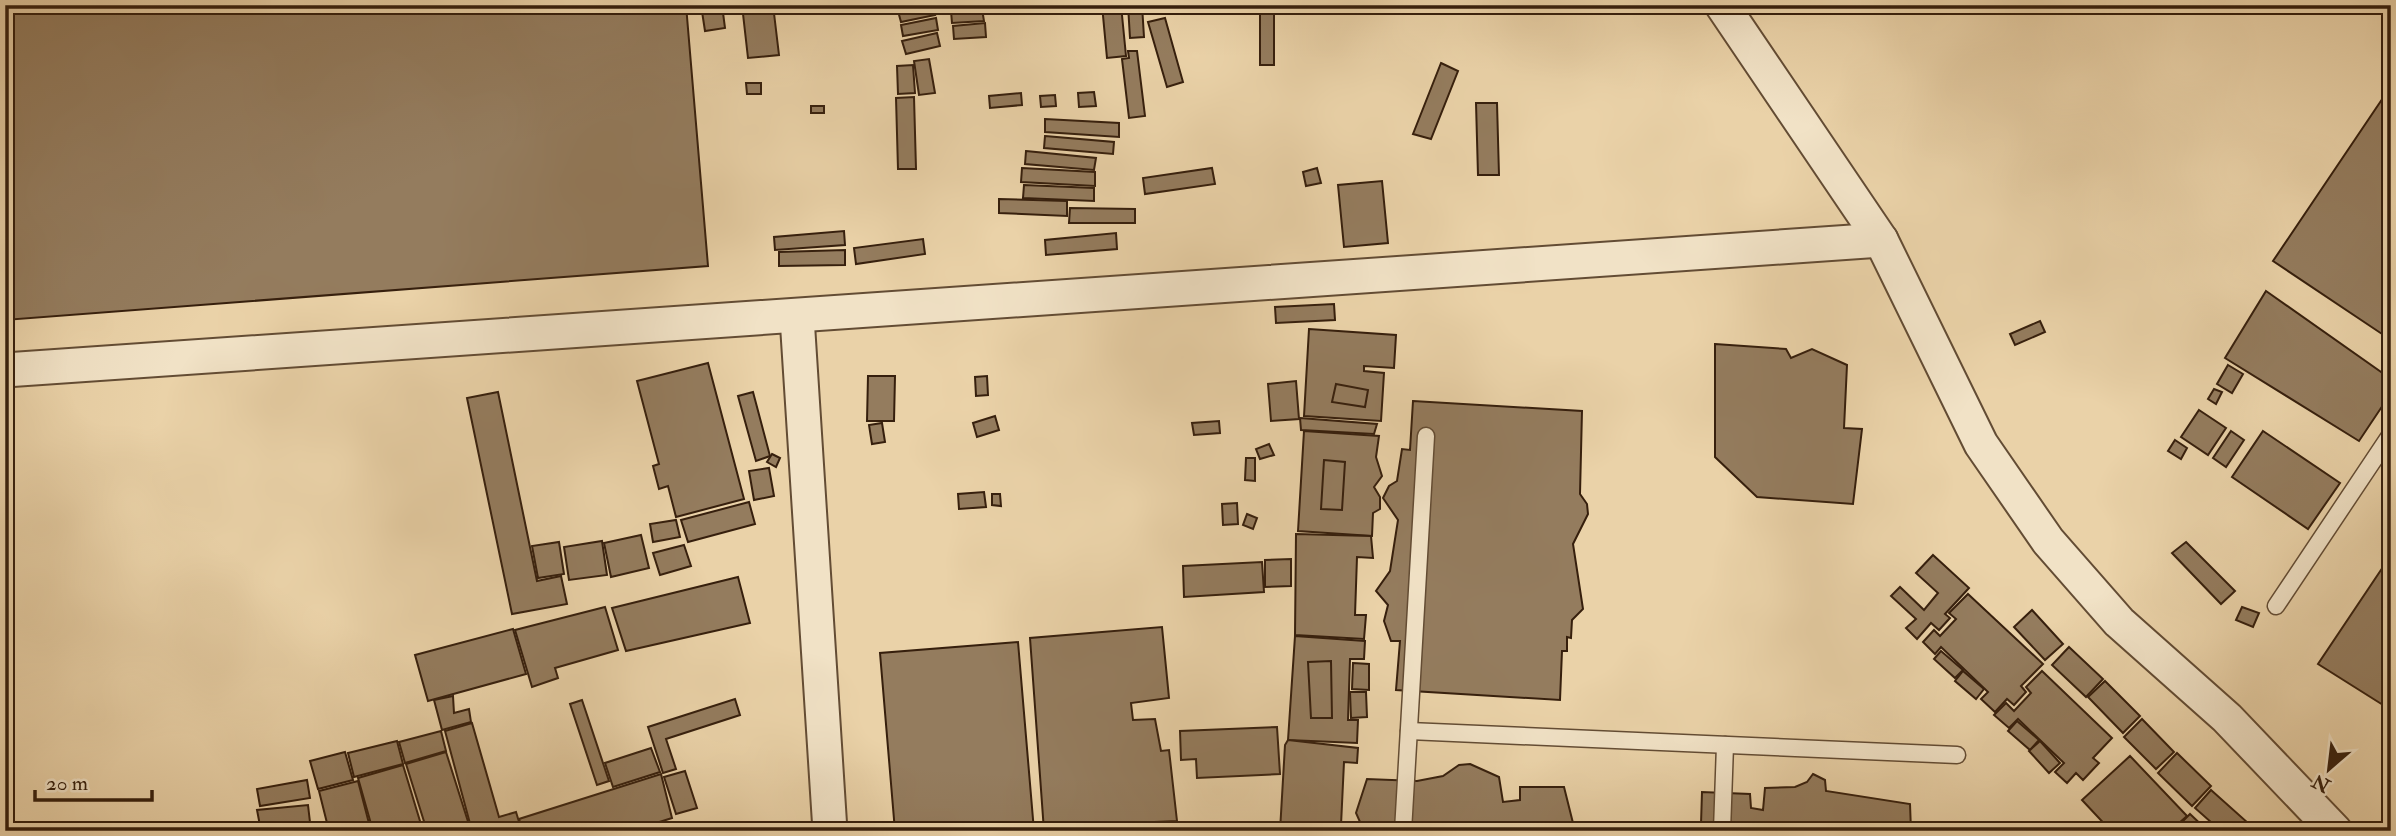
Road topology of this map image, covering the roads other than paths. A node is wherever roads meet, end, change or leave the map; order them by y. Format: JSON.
{"nodes":[{"id":1,"x":1722,"y":5,"type":"edge"},
{"id":2,"x":1881,"y":240,"type":"junction"},
{"id":3,"x":797,"y":317,"type":"junction"},
{"id":4,"x":5,"y":370,"type":"edge"},
{"id":5,"x":2391,"y":434,"type":"edge"},
{"id":6,"x":1426,"y":436,"type":"dead end"},
{"id":7,"x":2276,"y":606,"type":"dead end"},
{"id":8,"x":1409,"y":731,"type":"junction"},
{"id":9,"x":1725,"y":745,"type":"junction"},
{"id":10,"x":1957,"y":755,"type":"dead end"},
{"id":11,"x":830,"y":831,"type":"edge"},
{"id":12,"x":1403,"y":831,"type":"edge"},
{"id":13,"x":1722,"y":831,"type":"edge"},
{"id":14,"x":2335,"y":831,"type":"edge"}],
"edges":[{"from":1,"to":2,"type":"street"},
{"from":2,"to":3,"type":"street"},
{"from":2,"to":14,"type":"street"},
{"from":3,"to":4,"type":"street"},
{"from":3,"to":11,"type":"street"},
{"from":5,"to":7,"type":"lane"},
{"from":6,"to":8,"type":"lane"},
{"from":8,"to":9,"type":"lane"},
{"from":8,"to":12,"type":"lane"},
{"from":9,"to":10,"type":"lane"},
{"from":9,"to":13,"type":"lane"}]}
